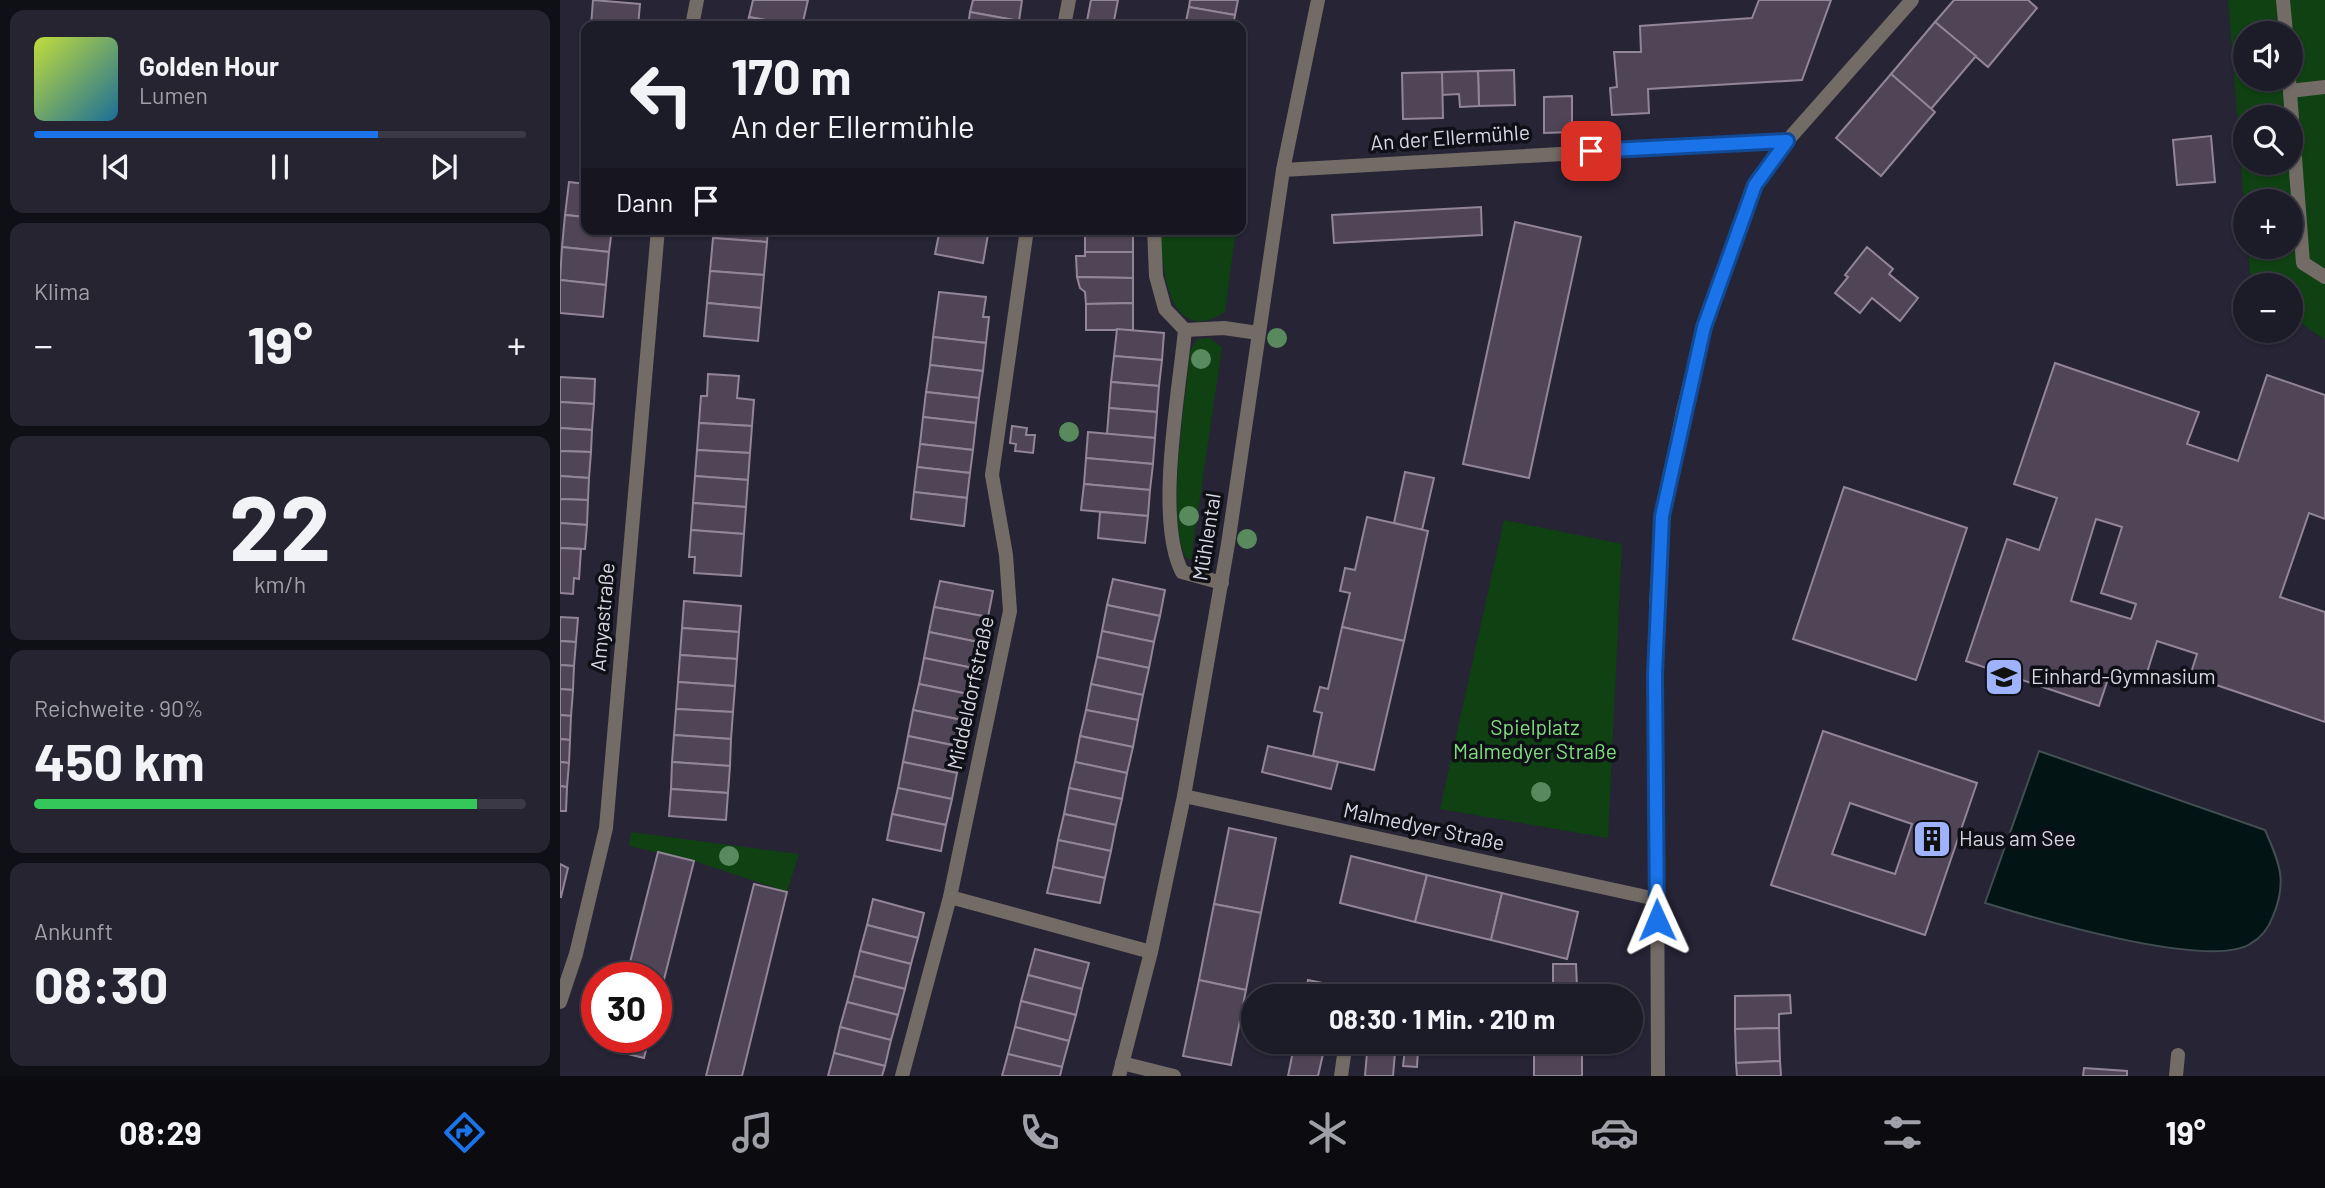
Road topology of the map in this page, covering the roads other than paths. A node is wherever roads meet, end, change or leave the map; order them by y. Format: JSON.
{"nodes":[{"id":1,"x":697,"y":0,"type":"edge"},
{"id":2,"x":1069,"y":0,"type":"edge"},
{"id":3,"x":1318,"y":0,"type":"edge"},
{"id":4,"x":1912,"y":0,"type":"edge"},
{"id":5,"x":2283,"y":0,"type":"edge"},
{"id":6,"x":693,"y":21,"type":"edge"},
{"id":7,"x":1065,"y":21,"type":"edge"},
{"id":8,"x":2285,"y":21,"type":"edge"},
{"id":9,"x":2303,"y":86,"type":"edge"},
{"id":10,"x":2325,"y":87,"type":"edge"},
{"id":11,"x":2290,"y":91,"type":"edge"},
{"id":12,"x":1787,"y":141,"type":"junction"},
{"id":13,"x":1283,"y":170,"type":"junction"},
{"id":14,"x":656,"y":235,"type":"edge"},
{"id":15,"x":1026,"y":235,"type":"edge"},
{"id":16,"x":1154,"y":235,"type":"edge"},
{"id":17,"x":2325,"y":277,"type":"edge"},
{"id":18,"x":1185,"y":330,"type":"junction"},
{"id":19,"x":1258,"y":334,"type":"junction"},
{"id":20,"x":1222,"y":583,"type":"junction"},
{"id":21,"x":1184,"y":796,"type":"junction"},
{"id":22,"x":950,"y":897,"type":"junction"},
{"id":23,"x":1656,"y":899,"type":"junction"},
{"id":24,"x":1151,"y":952,"type":"junction"},
{"id":25,"x":560,"y":1002,"type":"edge"},
{"id":26,"x":1344,"y":1054,"type":"edge"},
{"id":27,"x":2178,"y":1055,"type":"dead end"},
{"id":28,"x":1121,"y":1070,"type":"edge"},
{"id":29,"x":902,"y":1076,"type":"edge"},
{"id":30,"x":1174,"y":1076,"type":"edge"},
{"id":31,"x":1341,"y":1076,"type":"edge"},
{"id":32,"x":1658,"y":1076,"type":"edge"},
{"id":33,"x":2176,"y":1076,"type":"edge"}],
"edges":[{"from":1,"to":6,"type":"street"},
{"from":2,"to":7,"type":"street"},
{"from":3,"to":13,"type":"street","name":"Mühlental"},
{"from":4,"to":12,"type":"street"},
{"from":5,"to":8,"type":"street"},
{"from":9,"to":10,"type":"street"},
{"from":11,"to":17,"type":"street"},
{"from":12,"to":13,"type":"street","name":"An der Ellermühle"},
{"from":12,"to":23,"type":"street"},
{"from":13,"to":19,"type":"street","name":"Mühlental"},
{"from":14,"to":25,"type":"street","name":"Amyastraße"},
{"from":15,"to":22,"type":"street","name":"Middeldorfstraße"},
{"from":16,"to":18,"type":"street"},
{"from":18,"to":19,"type":"street"},
{"from":18,"to":20,"type":"street"},
{"from":19,"to":20,"type":"street","name":"Mühlental"},
{"from":20,"to":21,"type":"street","name":"Mühlental"},
{"from":21,"to":23,"type":"street","name":"Malmedyer Straße"},
{"from":21,"to":24,"type":"street","name":"Mühlental"},
{"from":22,"to":24,"type":"street"},
{"from":22,"to":29,"type":"street","name":"Middeldorfstraße"},
{"from":23,"to":32,"type":"street"},
{"from":24,"to":28,"type":"street","name":"Mühlental"},
{"from":26,"to":31,"type":"street"},
{"from":27,"to":33,"type":"street"},
{"from":28,"to":30,"type":"street"}]}
